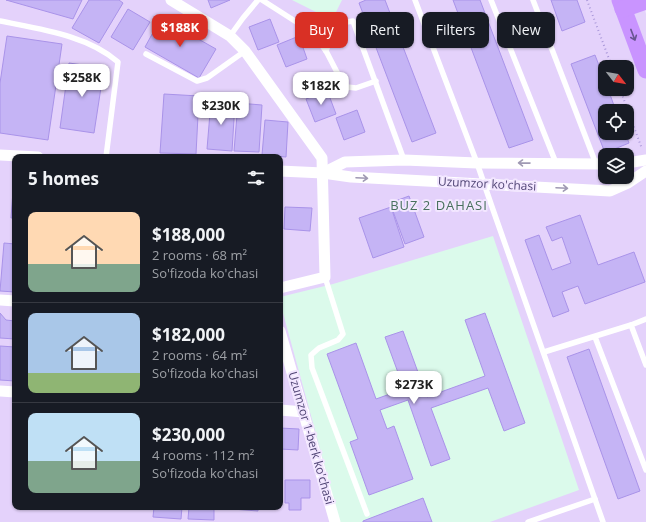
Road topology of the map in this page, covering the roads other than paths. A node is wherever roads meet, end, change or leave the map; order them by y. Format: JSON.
{"nodes":[{"id":1,"x":171,"y":0,"type":"edge"},
{"id":2,"x":258,"y":0,"type":"edge"},
{"id":3,"x":262,"y":0,"type":"edge"},
{"id":4,"x":415,"y":0,"type":"edge"},
{"id":5,"x":492,"y":0,"type":"edge"},
{"id":6,"x":533,"y":0,"type":"edge"},
{"id":7,"x":646,"y":1,"type":"edge"},
{"id":8,"x":622,"y":5,"type":"edge"},
{"id":9,"x":0,"y":21,"type":"edge"},
{"id":10,"x":230,"y":36,"type":"junction"},
{"id":11,"x":245,"y":51,"type":"junction"},
{"id":12,"x":326,"y":51,"type":"junction"},
{"id":13,"x":146,"y":54,"type":"dead end"},
{"id":14,"x":646,"y":70,"type":"edge"},
{"id":15,"x":376,"y":81,"type":"junction"},
{"id":16,"x":106,"y":154,"type":"edge"},
{"id":17,"x":0,"y":155,"type":"edge"},
{"id":18,"x":12,"y":156,"type":"edge"},
{"id":19,"x":645,"y":156,"type":"edge"},
{"id":20,"x":598,"y":157,"type":"edge"},
{"id":21,"x":404,"y":160,"type":"junction"},
{"id":22,"x":634,"y":161,"type":"edge"},
{"id":23,"x":477,"y":163,"type":"junction"},
{"id":24,"x":556,"y":163,"type":"junction"},
{"id":25,"x":598,"y":164,"type":"edge"},
{"id":26,"x":283,"y":171,"type":"edge"},
{"id":27,"x":646,"y":171,"type":"edge"},
{"id":28,"x":323,"y":173,"type":"junction"},
{"id":29,"x":484,"y":184,"type":"junction"},
{"id":30,"x":326,"y":277,"type":"junction"},
{"id":31,"x":283,"y":287,"type":"edge"},
{"id":32,"x":0,"y":300,"type":"edge"},
{"id":33,"x":12,"y":301,"type":"edge"},
{"id":34,"x":646,"y":319,"type":"edge"},
{"id":35,"x":631,"y":325,"type":"junction"},
{"id":36,"x":594,"y":337,"type":"junction"},
{"id":37,"x":283,"y":341,"type":"edge"},
{"id":38,"x":544,"y":352,"type":"junction"},
{"id":39,"x":646,"y":365,"type":"edge"},
{"id":40,"x":0,"y":391,"type":"edge"},
{"id":41,"x":12,"y":392,"type":"edge"},
{"id":42,"x":283,"y":410,"type":"edge"},
{"id":43,"x":304,"y":412,"type":"junction"},
{"id":44,"x":646,"y":470,"type":"edge"},
{"id":45,"x":595,"y":499,"type":"junction"},
{"id":46,"x":367,"y":514,"type":"dead end"},
{"id":47,"x":335,"y":522,"type":"edge"},
{"id":48,"x":528,"y":522,"type":"edge"},
{"id":49,"x":603,"y":522,"type":"edge"}],
"edges":[{"from":1,"to":10,"type":"street"},
{"from":2,"to":10,"type":"lane"},
{"from":3,"to":12,"type":"lane"},
{"from":4,"to":23,"type":"lane"},
{"from":5,"to":24,"type":"lane"},
{"from":6,"to":20,"type":"lane"},
{"from":7,"to":8,"type":"main road"},
{"from":8,"to":14,"type":"main road","one_way":true},
{"from":9,"to":16,"type":"lane"},
{"from":10,"to":11,"type":"street"},
{"from":11,"to":13,"type":"lane"},
{"from":11,"to":28,"type":"street"},
{"from":12,"to":15,"type":"lane"},
{"from":12,"to":15,"type":"lane"},
{"from":15,"to":21,"type":"lane"},
{"from":17,"to":18,"type":"street"},
{"from":19,"to":22,"type":"street"},
{"from":21,"to":23,"type":"street","name":"Uzumzor ko'chasi"},
{"from":21,"to":28,"type":"street","name":"Uzumzor ko'chasi"},
{"from":24,"to":23,"type":"street","name":"Uzumzor ko'chasi","one_way":true},
{"from":23,"to":29,"type":"lane"},
{"from":24,"to":25,"type":"street","name":"Uzumzor ko'chasi"},
{"from":26,"to":28,"type":"street","name":"Uzumzor ko'chasi"},
{"from":29,"to":27,"type":"street","name":"Uzumzor ko'chasi","one_way":true},
{"from":28,"to":29,"type":"street","name":"Uzumzor ko'chasi","one_way":true},
{"from":28,"to":30,"type":"street"},
{"from":29,"to":38,"type":"lane"},
{"from":30,"to":31,"type":"street"},
{"from":30,"to":46,"type":"lane"},
{"from":32,"to":33,"type":"street"},
{"from":34,"to":35,"type":"lane"},
{"from":35,"to":36,"type":"lane"},
{"from":35,"to":39,"type":"lane"},
{"from":36,"to":38,"type":"lane"},
{"from":36,"to":44,"type":"lane"},
{"from":37,"to":43,"type":"street","name":"Uzumzor 1-berk ko'chasi"},
{"from":38,"to":45,"type":"lane"},
{"from":40,"to":41,"type":"street"},
{"from":42,"to":43,"type":"street"},
{"from":43,"to":47,"type":"street","name":"Uzumzor 1-berk ko'chasi"},
{"from":45,"to":48,"type":"lane"},
{"from":45,"to":49,"type":"lane"}]}
